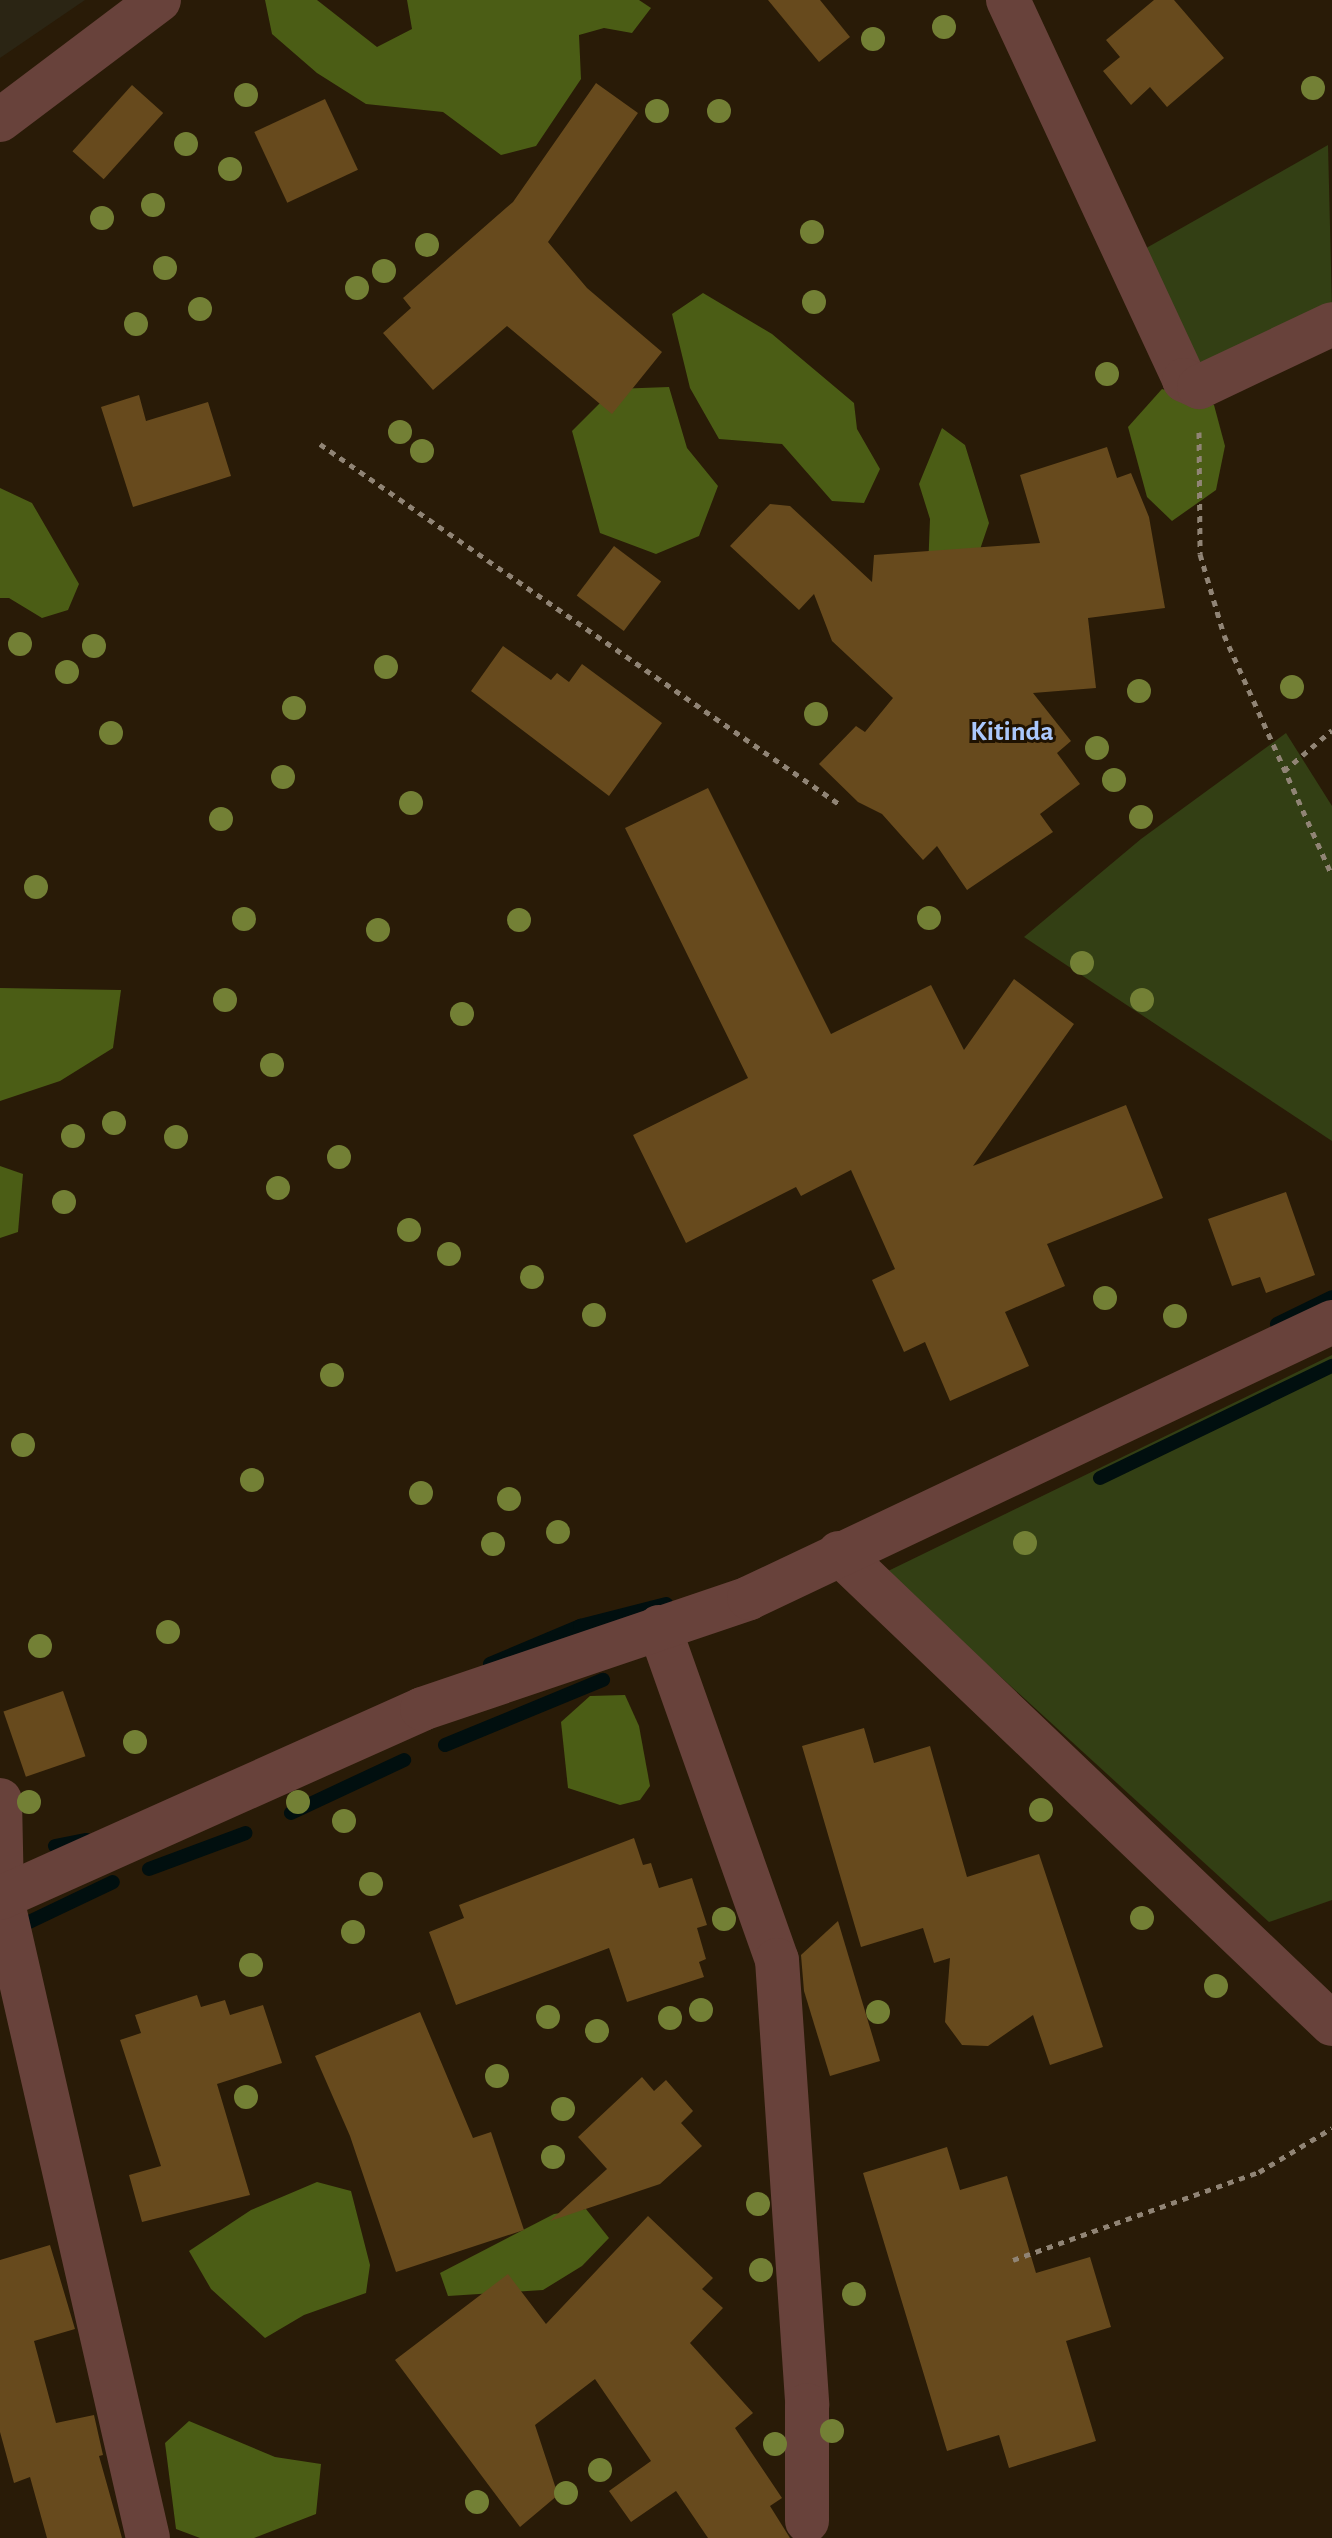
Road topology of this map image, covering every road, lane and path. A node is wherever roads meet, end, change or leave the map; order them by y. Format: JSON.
{"nodes":[{"id":1,"x":159,"y":0,"type":"edge"},
{"id":2,"x":1008,"y":0,"type":"edge"},
{"id":3,"x":0,"y":120,"type":"edge"},
{"id":4,"x":1332,"y":324,"type":"edge"},
{"id":5,"x":1199,"y":387,"type":"junction"},
{"id":6,"x":320,"y":444,"type":"dead end"},
{"id":7,"x":1332,"y":730,"type":"edge"},
{"id":8,"x":1284,"y":771,"type":"junction"},
{"id":9,"x":842,"y":806,"type":"dead end"},
{"id":10,"x":1332,"y":875,"type":"edge"},
{"id":11,"x":1332,"y":1322,"type":"edge"},
{"id":12,"x":839,"y":1553,"type":"junction"},
{"id":13,"x":659,"y":1627,"type":"junction"},
{"id":14,"x":0,"y":1800,"type":"edge"},
{"id":15,"x":1,"y":1899,"type":"edge"},
{"id":16,"x":1332,"y":2024,"type":"edge"},
{"id":17,"x":1332,"y":2128,"type":"edge"},
{"id":18,"x":1013,"y":2260,"type":"dead end"},
{"id":19,"x":807,"y":2521,"type":"dead end"},
{"id":20,"x":148,"y":2538,"type":"edge"}],
"edges":[{"from":1,"to":3,"type":"street"},
{"from":2,"to":5,"type":"street"},
{"from":4,"to":5,"type":"street"},
{"from":5,"to":8,"type":"path"},
{"from":6,"to":9,"type":"path"},
{"from":7,"to":8,"type":"path"},
{"from":8,"to":10,"type":"path"},
{"from":11,"to":12,"type":"street"},
{"from":12,"to":13,"type":"street"},
{"from":12,"to":16,"type":"street"},
{"from":13,"to":15,"type":"street"},
{"from":13,"to":19,"type":"street"},
{"from":14,"to":15,"type":"street"},
{"from":15,"to":20,"type":"street"},
{"from":17,"to":18,"type":"path"}]}
